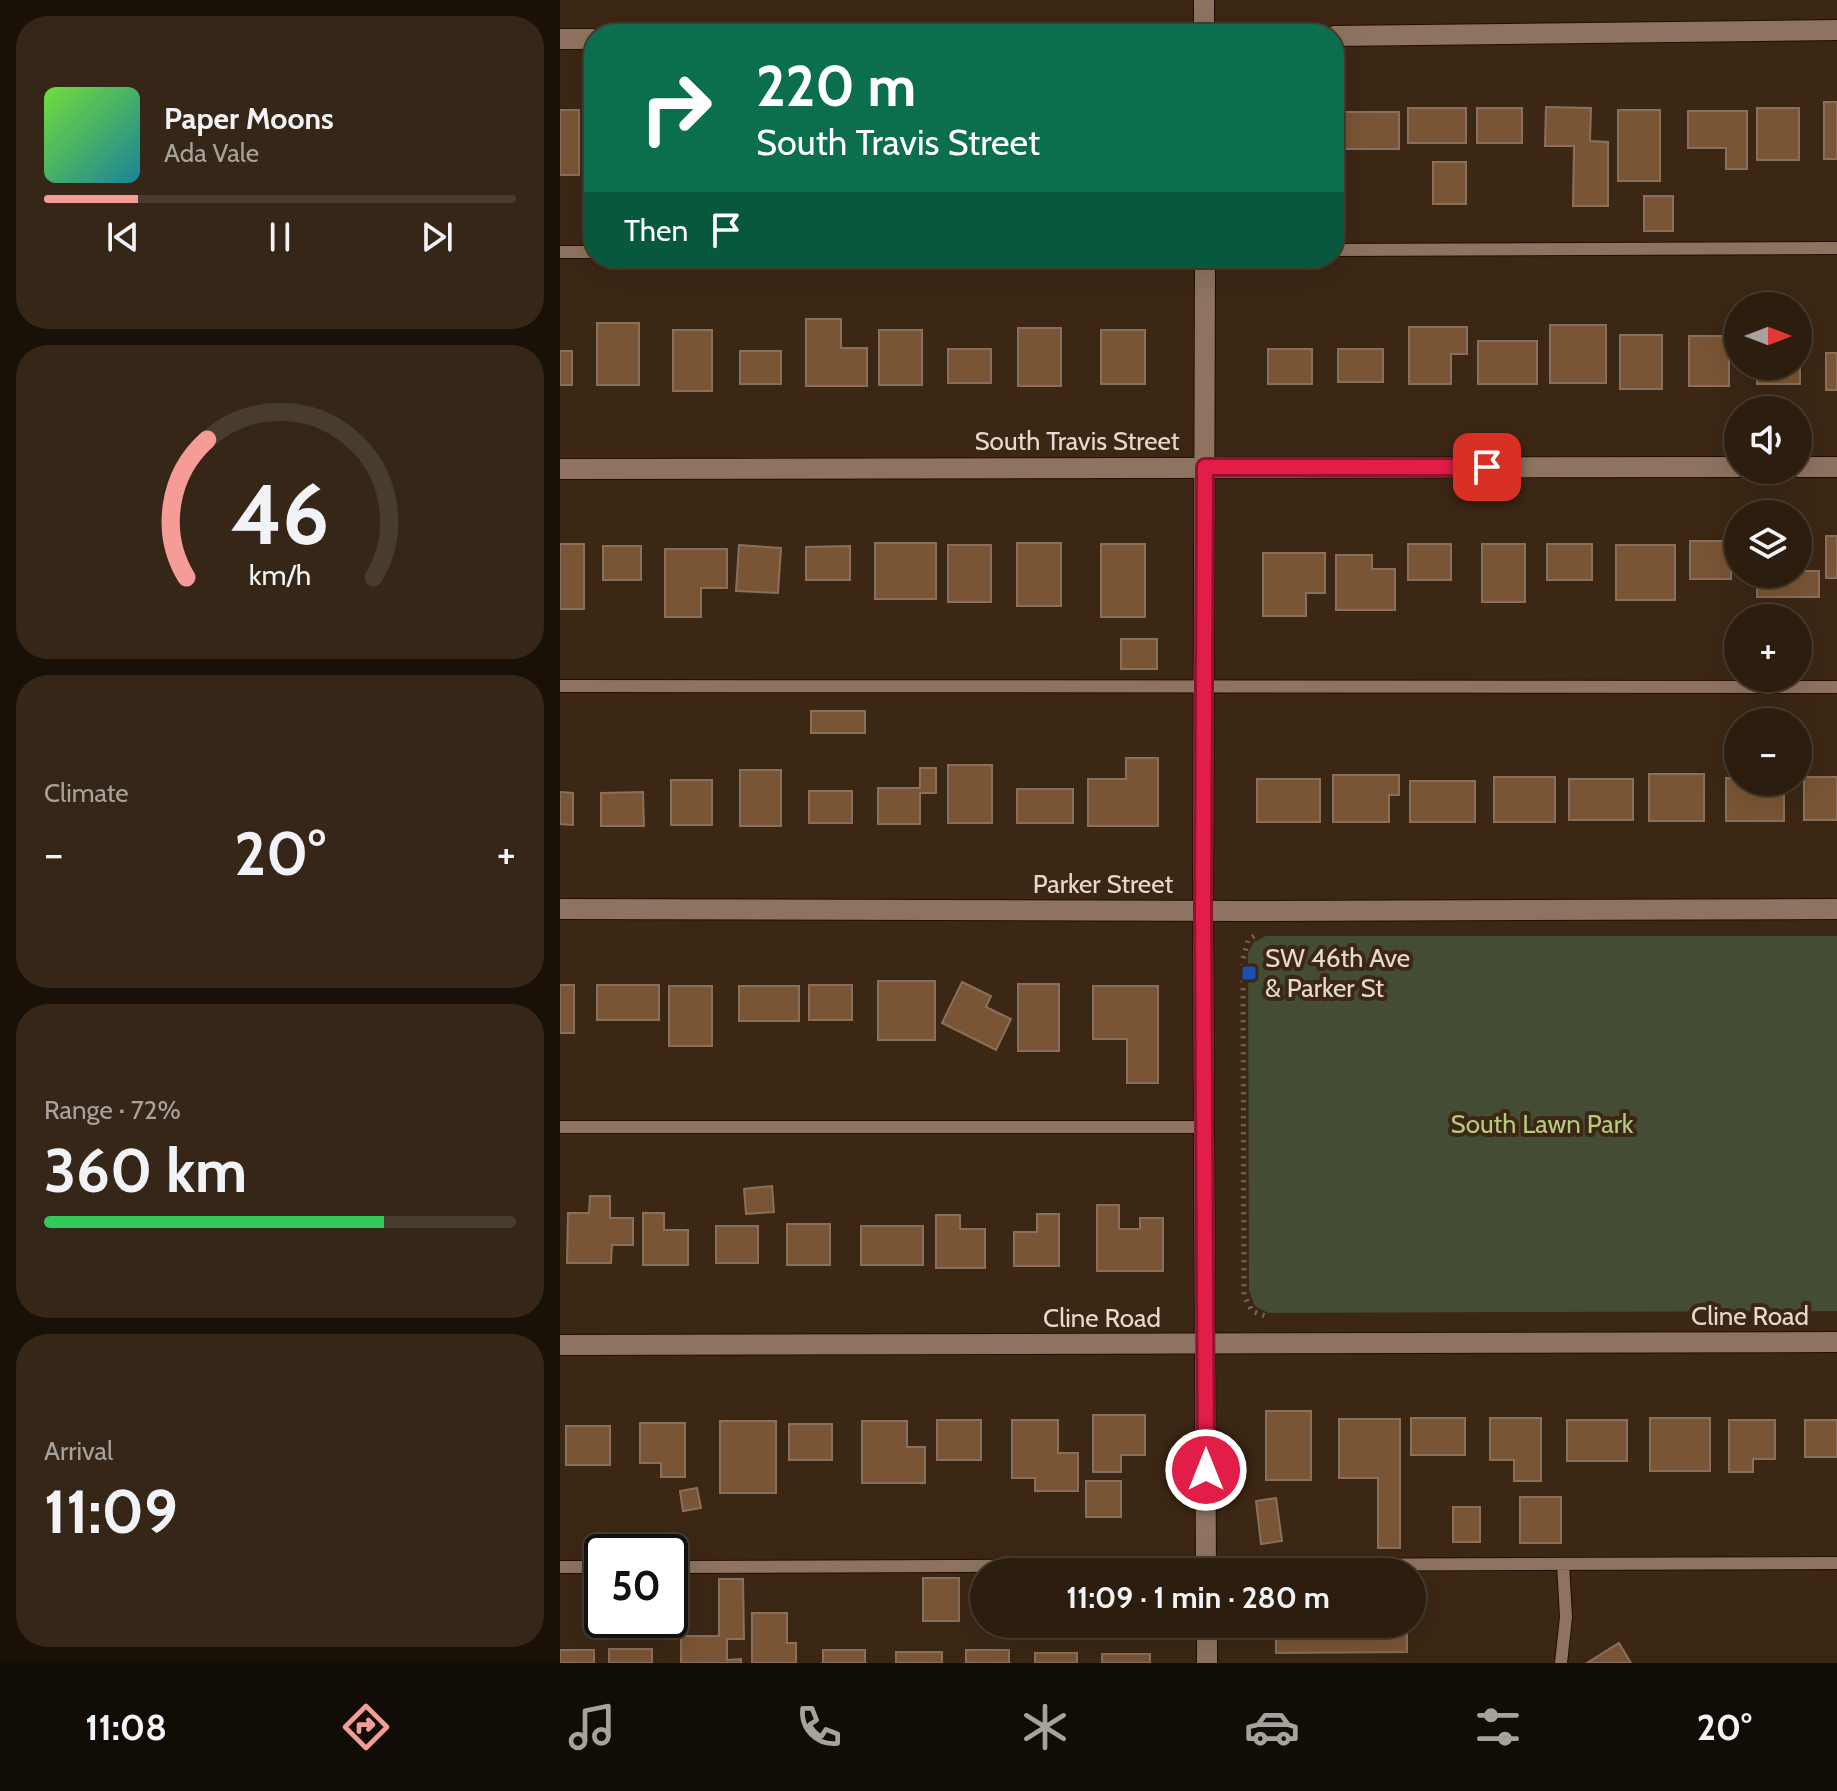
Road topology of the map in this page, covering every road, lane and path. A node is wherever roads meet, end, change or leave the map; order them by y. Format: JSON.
{"nodes":[{"id":1,"x":1204,"y":0,"type":"edge"},
{"id":2,"x":1204,"y":24,"type":"edge"},
{"id":3,"x":1837,"y":30,"type":"edge"},
{"id":4,"x":1344,"y":36,"type":"edge"},
{"id":5,"x":560,"y":39,"type":"edge"},
{"id":6,"x":584,"y":39,"type":"edge"},
{"id":7,"x":1837,"y":248,"type":"edge"},
{"id":8,"x":1344,"y":250,"type":"edge"},
{"id":9,"x":560,"y":252,"type":"edge"},
{"id":10,"x":584,"y":252,"type":"edge"},
{"id":11,"x":1205,"y":268,"type":"edge"},
{"id":12,"x":1205,"y":467,"type":"junction"},
{"id":13,"x":1724,"y":467,"type":"edge"},
{"id":14,"x":1812,"y":467,"type":"edge"},
{"id":15,"x":1837,"y":467,"type":"edge"},
{"id":16,"x":560,"y":469,"type":"edge"},
{"id":17,"x":560,"y":686,"type":"edge"},
{"id":18,"x":1837,"y":687,"type":"edge"},
{"id":19,"x":1204,"y":688,"type":"junction"},
{"id":20,"x":560,"y":909,"type":"edge"},
{"id":21,"x":1837,"y":909,"type":"edge"},
{"id":22,"x":1203,"y":911,"type":"junction"},
{"id":23,"x":1248,"y":940,"type":"dead end"},
{"id":24,"x":560,"y":1127,"type":"edge"},
{"id":25,"x":1204,"y":1127,"type":"junction"},
{"id":26,"x":1252,"y":1311,"type":"dead end"},
{"id":27,"x":1837,"y":1342,"type":"edge"},
{"id":28,"x":1205,"y":1343,"type":"junction"},
{"id":29,"x":560,"y":1345,"type":"edge"},
{"id":30,"x":1206,"y":1558,"type":"edge"},
{"id":31,"x":1837,"y":1563,"type":"edge"},
{"id":32,"x":1563,"y":1564,"type":"junction"},
{"id":33,"x":1426,"y":1566,"type":"edge"},
{"id":34,"x":560,"y":1567,"type":"edge"},
{"id":35,"x":584,"y":1567,"type":"edge"},
{"id":36,"x":688,"y":1567,"type":"edge"},
{"id":37,"x":970,"y":1568,"type":"edge"},
{"id":38,"x":1207,"y":1638,"type":"edge"},
{"id":39,"x":1207,"y":1663,"type":"edge"},
{"id":40,"x":1561,"y":1663,"type":"edge"}],
"edges":[{"from":1,"to":2,"type":"street"},
{"from":3,"to":4,"type":"street"},
{"from":5,"to":6,"type":"street"},
{"from":7,"to":8,"type":"lane"},
{"from":9,"to":10,"type":"lane"},
{"from":11,"to":12,"type":"street"},
{"from":12,"to":13,"type":"street","name":"South Travis Street"},
{"from":12,"to":16,"type":"street","name":"South Travis Street"},
{"from":12,"to":19,"type":"street"},
{"from":14,"to":15,"type":"street"},
{"from":17,"to":19,"type":"lane"},
{"from":18,"to":19,"type":"lane"},
{"from":19,"to":22,"type":"street"},
{"from":20,"to":22,"type":"street","name":"Parker Street"},
{"from":21,"to":22,"type":"street","name":"Parker Street"},
{"from":22,"to":25,"type":"street"},
{"from":23,"to":26,"type":"path"},
{"from":24,"to":25,"type":"lane"},
{"from":25,"to":28,"type":"street"},
{"from":27,"to":28,"type":"street","name":"Cline Road"},
{"from":28,"to":29,"type":"street","name":"Cline Road"},
{"from":28,"to":30,"type":"street"},
{"from":31,"to":32,"type":"lane"},
{"from":32,"to":33,"type":"lane"},
{"from":32,"to":40,"type":"lane"},
{"from":34,"to":35,"type":"lane"},
{"from":36,"to":37,"type":"lane"},
{"from":38,"to":39,"type":"street"}]}
